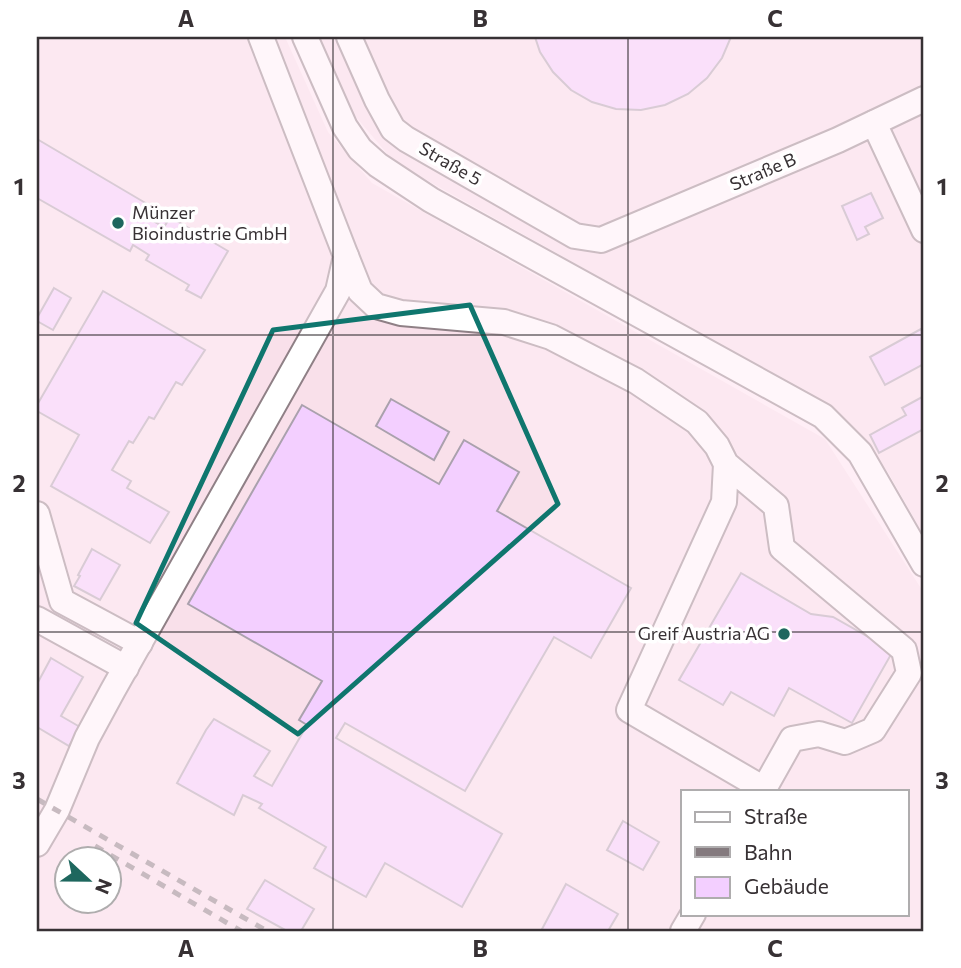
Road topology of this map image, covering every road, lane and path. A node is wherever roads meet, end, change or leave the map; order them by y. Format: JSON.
{"nodes":[{"id":1,"x":261,"y":37,"type":"edge"},
{"id":2,"x":305,"y":37,"type":"edge"},
{"id":3,"x":349,"y":37,"type":"edge"},
{"id":4,"x":924,"y":99,"type":"edge"},
{"id":5,"x":874,"y":123,"type":"junction"},
{"id":6,"x":924,"y":230,"type":"edge"},
{"id":7,"x":601,"y":240,"type":"joint"},
{"id":8,"x":346,"y":256,"type":"junction"},
{"id":9,"x":726,"y":464,"type":"junction"},
{"id":10,"x":37,"y":514,"type":"edge"},
{"id":11,"x":924,"y":564,"type":"edge"},
{"id":12,"x":37,"y":619,"type":"edge"},
{"id":13,"x":140,"y":643,"type":"junction"},
{"id":14,"x":126,"y":668,"type":"junction"},
{"id":15,"x":763,"y":790,"type":"edge"},
{"id":16,"x":37,"y":844,"type":"edge"}],
"edges":[{"from":1,"to":8,"type":"lane"},
{"from":2,"to":11,"type":"lane"},
{"from":3,"to":7,"type":"lane","name":"Straße 5"},
{"from":4,"to":5,"type":"lane","name":"Straße B"},
{"from":5,"to":6,"type":"lane"},
{"from":5,"to":7,"type":"lane","name":"Straße B"},
{"from":8,"to":9,"type":"lane"},
{"from":8,"to":13,"type":"lane"},
{"from":9,"to":15,"type":"lane"},
{"from":9,"to":15,"type":"lane"},
{"from":10,"to":13,"type":"lane"},
{"from":12,"to":14,"type":"lane"},
{"from":13,"to":14,"type":"lane"},
{"from":14,"to":16,"type":"lane"}]}
